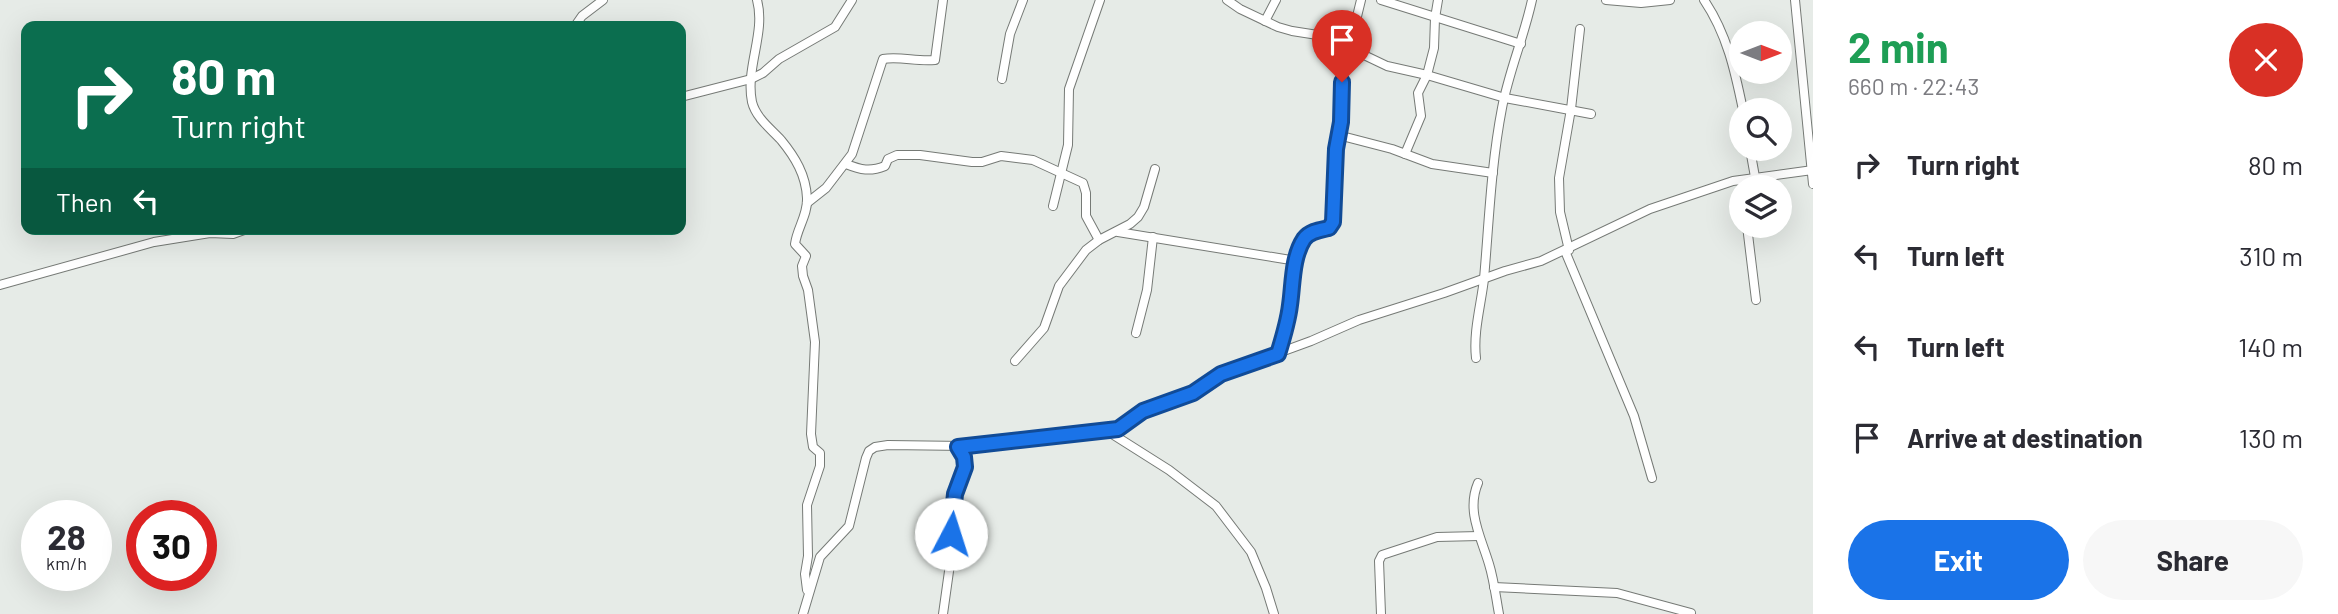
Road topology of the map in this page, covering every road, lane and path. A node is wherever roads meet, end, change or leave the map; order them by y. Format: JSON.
{"nodes":[{"id":1,"x":603,"y":0,"type":"edge"},
{"id":2,"x":757,"y":0,"type":"edge"},
{"id":3,"x":852,"y":0,"type":"edge"},
{"id":4,"x":943,"y":0,"type":"edge"},
{"id":5,"x":1023,"y":0,"type":"edge"},
{"id":6,"x":1100,"y":0,"type":"edge"},
{"id":7,"x":1227,"y":0,"type":"edge"},
{"id":8,"x":1276,"y":0,"type":"edge"},
{"id":9,"x":1361,"y":0,"type":"edge"},
{"id":10,"x":1381,"y":0,"type":"edge"},
{"id":11,"x":1438,"y":0,"type":"edge"},
{"id":12,"x":1531,"y":0,"type":"edge"},
{"id":13,"x":1606,"y":0,"type":"edge"},
{"id":14,"x":1671,"y":0,"type":"edge"},
{"id":15,"x":1704,"y":0,"type":"edge"},
{"id":16,"x":1795,"y":0,"type":"edge"},
{"id":17,"x":1434,"y":18,"type":"junction"},
{"id":18,"x":578,"y":21,"type":"edge"},
{"id":19,"x":1265,"y":21,"type":"junction"},
{"id":20,"x":1580,"y":29,"type":"dead end"},
{"id":21,"x":1521,"y":44,"type":"junction"},
{"id":22,"x":1350,"y":48,"type":"junction"},
{"id":23,"x":1427,"y":75,"type":"junction"},
{"id":24,"x":751,"y":79,"type":"junction"},
{"id":25,"x":1002,"y":79,"type":"dead end"},
{"id":26,"x":686,"y":96,"type":"edge"},
{"id":27,"x":1505,"y":98,"type":"junction"},
{"id":28,"x":1740,"y":98,"type":"edge"},
{"id":29,"x":1571,"y":109,"type":"junction"},
{"id":30,"x":1591,"y":114,"type":"dead end"},
{"id":31,"x":1338,"y":135,"type":"junction"},
{"id":32,"x":1405,"y":154,"type":"junction"},
{"id":33,"x":846,"y":164,"type":"junction"},
{"id":34,"x":1155,"y":169,"type":"dead end"},
{"id":35,"x":1812,"y":170,"type":"edge"},
{"id":36,"x":1493,"y":173,"type":"junction"},
{"id":37,"x":1062,"y":175,"type":"junction"},
{"id":38,"x":1771,"y":175,"type":"edge"},
{"id":39,"x":1729,"y":184,"type":"edge"},
{"id":40,"x":1813,"y":184,"type":"edge"},
{"id":41,"x":807,"y":203,"type":"junction"},
{"id":42,"x":1053,"y":206,"type":"dead end"},
{"id":43,"x":1118,"y":232,"type":"junction"},
{"id":44,"x":198,"y":235,"type":"edge"},
{"id":45,"x":1153,"y":237,"type":"junction"},
{"id":46,"x":1748,"y":238,"type":"edge"},
{"id":47,"x":1099,"y":240,"type":"junction"},
{"id":48,"x":1567,"y":250,"type":"junction"},
{"id":49,"x":1297,"y":261,"type":"junction"},
{"id":50,"x":1484,"y":278,"type":"junction"},
{"id":51,"x":0,"y":285,"type":"edge"},
{"id":52,"x":1756,"y":300,"type":"dead end"},
{"id":53,"x":1136,"y":332,"type":"dead end"},
{"id":54,"x":1278,"y":354,"type":"junction"},
{"id":55,"x":1476,"y":358,"type":"dead end"},
{"id":56,"x":1016,"y":361,"type":"dead end"},
{"id":57,"x":1109,"y":432,"type":"junction"},
{"id":58,"x":958,"y":447,"type":"junction"},
{"id":59,"x":1651,"y":478,"type":"dead end"},
{"id":60,"x":1478,"y":483,"type":"dead end"},
{"id":61,"x":1479,"y":536,"type":"junction"},
{"id":62,"x":1494,"y":587,"type":"junction"},
{"id":63,"x":808,"y":593,"type":"junction"},
{"id":64,"x":1691,"y":613,"type":"edge"},
{"id":65,"x":803,"y":614,"type":"edge"},
{"id":66,"x":943,"y":614,"type":"edge"},
{"id":67,"x":1274,"y":614,"type":"edge"},
{"id":68,"x":1381,"y":614,"type":"edge"},
{"id":69,"x":1499,"y":614,"type":"edge"}],
"edges":[{"from":1,"to":18,"type":"street"},
{"from":2,"to":24,"type":"street"},
{"from":3,"to":24,"type":"street"},
{"from":4,"to":33,"type":"street"},
{"from":5,"to":25,"type":"street"},
{"from":6,"to":37,"type":"street"},
{"from":7,"to":19,"type":"street"},
{"from":8,"to":19,"type":"street"},
{"from":9,"to":22,"type":"street"},
{"from":10,"to":17,"type":"street"},
{"from":11,"to":17,"type":"street"},
{"from":12,"to":21,"type":"street"},
{"from":13,"to":14,"type":"street"},
{"from":15,"to":28,"type":"street"},
{"from":16,"to":35,"type":"street"},
{"from":17,"to":21,"type":"street"},
{"from":17,"to":23,"type":"street"},
{"from":19,"to":22,"type":"street"},
{"from":20,"to":29,"type":"street"},
{"from":21,"to":27,"type":"street"},
{"from":22,"to":23,"type":"street"},
{"from":22,"to":31,"type":"street"},
{"from":23,"to":27,"type":"street"},
{"from":23,"to":32,"type":"street"},
{"from":24,"to":26,"type":"street"},
{"from":24,"to":41,"type":"street"},
{"from":27,"to":29,"type":"street"},
{"from":27,"to":36,"type":"street"},
{"from":29,"to":30,"type":"street"},
{"from":29,"to":48,"type":"street"},
{"from":31,"to":32,"type":"street"},
{"from":31,"to":49,"type":"street"},
{"from":32,"to":36,"type":"street"},
{"from":33,"to":37,"type":"street"},
{"from":33,"to":41,"type":"street"},
{"from":34,"to":43,"type":"street"},
{"from":35,"to":38,"type":"street"},
{"from":35,"to":40,"type":"street"},
{"from":36,"to":50,"type":"street"},
{"from":37,"to":42,"type":"street"},
{"from":37,"to":47,"type":"street"},
{"from":39,"to":48,"type":"street"},
{"from":41,"to":63,"type":"street"},
{"from":43,"to":45,"type":"street"},
{"from":43,"to":47,"type":"street"},
{"from":44,"to":51,"type":"street"},
{"from":45,"to":49,"type":"street"},
{"from":45,"to":53,"type":"street"},
{"from":46,"to":52,"type":"street"},
{"from":47,"to":56,"type":"street"},
{"from":48,"to":50,"type":"street"},
{"from":48,"to":59,"type":"street"},
{"from":49,"to":54,"type":"street"},
{"from":50,"to":54,"type":"street"},
{"from":50,"to":55,"type":"street"},
{"from":54,"to":57,"type":"street"},
{"from":57,"to":58,"type":"street"},
{"from":57,"to":67,"type":"street"},
{"from":58,"to":63,"type":"street"},
{"from":58,"to":66,"type":"street"},
{"from":60,"to":61,"type":"street"},
{"from":61,"to":62,"type":"street"},
{"from":61,"to":68,"type":"street"},
{"from":62,"to":64,"type":"street"},
{"from":62,"to":69,"type":"street"},
{"from":63,"to":65,"type":"street"}]}
